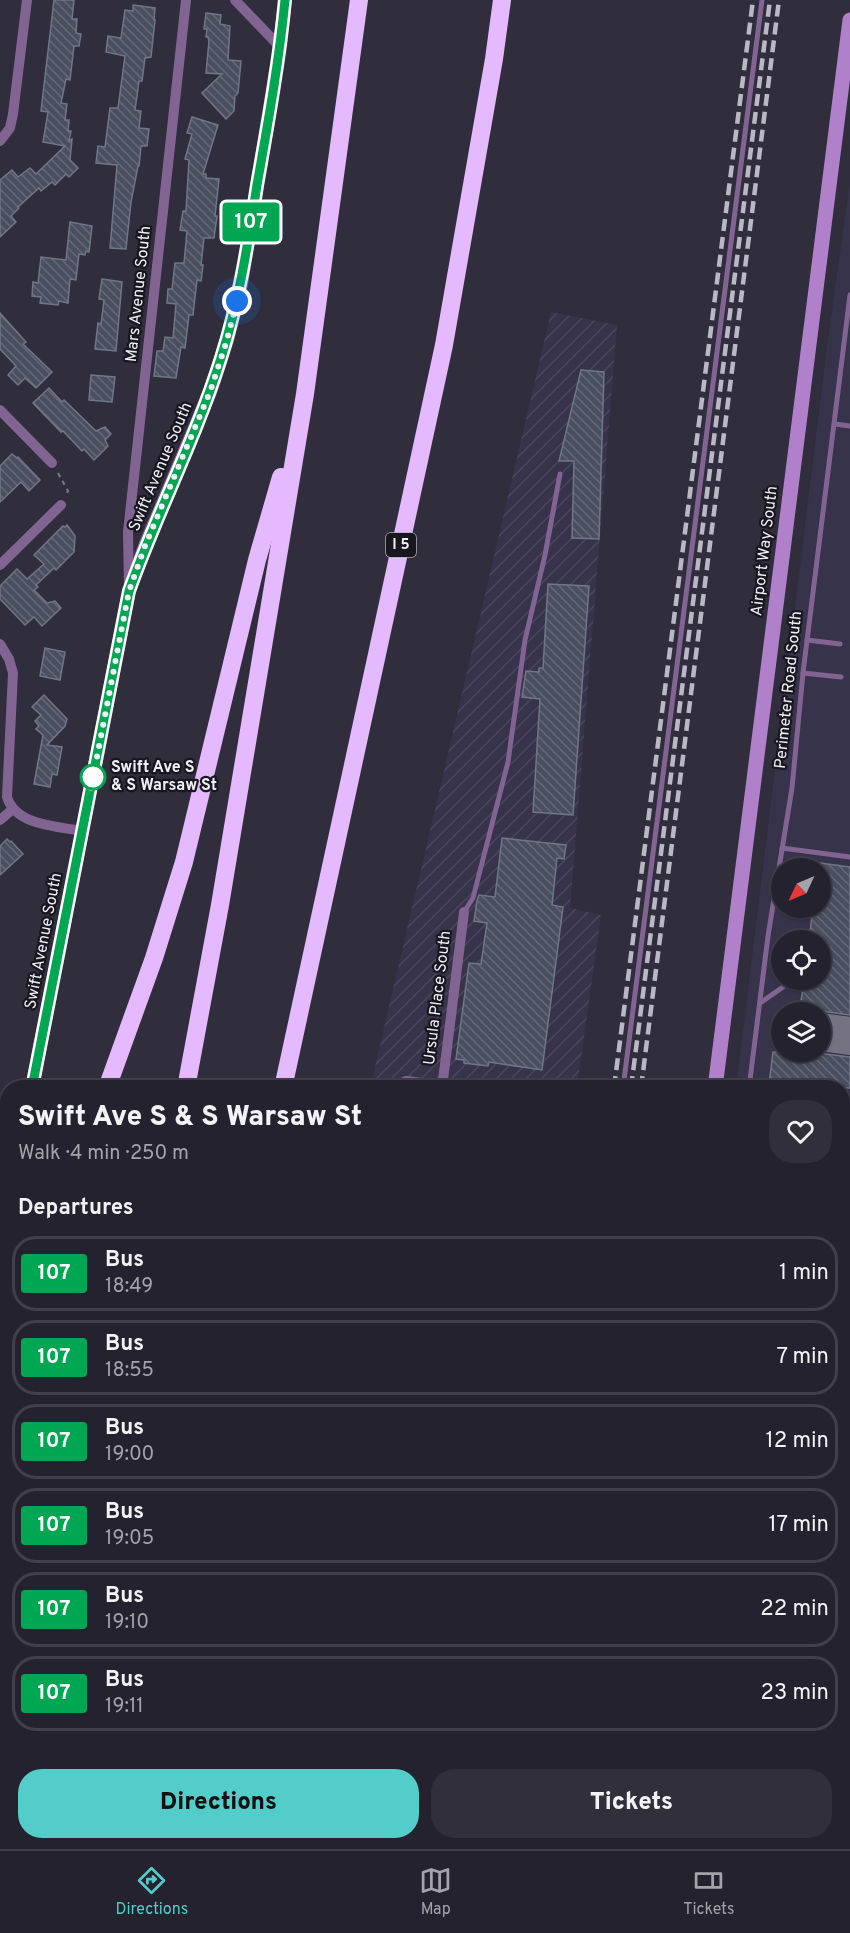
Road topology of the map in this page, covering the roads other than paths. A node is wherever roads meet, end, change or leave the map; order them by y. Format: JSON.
{"nodes":[{"id":1,"x":27,"y":0,"type":"edge"},
{"id":2,"x":186,"y":0,"type":"edge"},
{"id":3,"x":235,"y":0,"type":"edge"},
{"id":4,"x":285,"y":0,"type":"edge"},
{"id":5,"x":359,"y":0,"type":"edge"},
{"id":6,"x":502,"y":0,"type":"edge"},
{"id":7,"x":762,"y":0,"type":"edge"},
{"id":8,"x":850,"y":20,"type":"edge"},
{"id":9,"x":280,"y":47,"type":"junction"},
{"id":10,"x":0,"y":141,"type":"edge"},
{"id":11,"x":850,"y":295,"type":"edge"},
{"id":12,"x":305,"y":394,"type":"junction"},
{"id":13,"x":0,"y":410,"type":"edge"},
{"id":14,"x":835,"y":424,"type":"junction"},
{"id":15,"x":850,"y":426,"type":"edge"},
{"id":16,"x":52,"y":463,"type":"road end"},
{"id":17,"x":560,"y":474,"type":"dead end"},
{"id":18,"x":61,"y":505,"type":"dead end"},
{"id":19,"x":0,"y":565,"type":"edge"},
{"id":20,"x":129,"y":591,"type":"junction"},
{"id":21,"x":807,"y":640,"type":"junction"},
{"id":22,"x":0,"y":644,"type":"edge"},
{"id":23,"x":840,"y":644,"type":"dead end"},
{"id":24,"x":803,"y":673,"type":"junction"},
{"id":25,"x":841,"y":677,"type":"dead end"},
{"id":26,"x":13,"y":809,"type":"junction"},
{"id":27,"x":0,"y":820,"type":"edge"},
{"id":28,"x":82,"y":831,"type":"junction"},
{"id":29,"x":782,"y":848,"type":"junction"},
{"id":30,"x":850,"y":857,"type":"edge"},
{"id":31,"x":464,"y":912,"type":"joint"},
{"id":32,"x":779,"y":990,"type":"edge"},
{"id":33,"x":760,"y":1003,"type":"junction"},
{"id":34,"x":34,"y":1080,"type":"edge"},
{"id":35,"x":110,"y":1080,"type":"edge"},
{"id":36,"x":187,"y":1080,"type":"edge"},
{"id":37,"x":286,"y":1080,"type":"edge"},
{"id":38,"x":443,"y":1080,"type":"edge"},
{"id":39,"x":624,"y":1080,"type":"edge"},
{"id":40,"x":716,"y":1080,"type":"edge"},
{"id":41,"x":750,"y":1080,"type":"edge"}],
"edges":[{"from":1,"to":10,"type":"street"},
{"from":2,"to":20,"type":"street","name":"Mars Avenue South"},
{"from":3,"to":9,"type":"street"},
{"from":4,"to":9,"type":"street","name":"Swift Avenue South"},
{"from":5,"to":12,"type":"highway"},
{"from":6,"to":37,"type":"highway","number":"I 5"},
{"from":7,"to":39,"type":"lane"},
{"from":8,"to":40,"type":"main road","name":"Airport Way South"},
{"from":9,"to":20,"type":"street","name":"Swift Avenue South"},
{"from":11,"to":14,"type":"lane","name":"Perimeter Road South"},
{"from":12,"to":35,"type":"highway"},
{"from":12,"to":36,"type":"highway"},
{"from":13,"to":16,"type":"street"},
{"from":14,"to":15,"type":"lane"},
{"from":14,"to":21,"type":"lane","name":"Perimeter Road South"},
{"from":17,"to":31,"type":"lane"},
{"from":18,"to":19,"type":"street"},
{"from":20,"to":28,"type":"street","name":"Swift Avenue South"},
{"from":21,"to":23,"type":"lane"},
{"from":21,"to":24,"type":"lane","name":"Perimeter Road South"},
{"from":22,"to":26,"type":"street"},
{"from":24,"to":25,"type":"lane"},
{"from":24,"to":29,"type":"lane","name":"Perimeter Road South"},
{"from":26,"to":27,"type":"street"},
{"from":26,"to":28,"type":"street"},
{"from":28,"to":34,"type":"street","name":"Swift Avenue South"},
{"from":29,"to":30,"type":"lane"},
{"from":29,"to":33,"type":"lane","name":"Perimeter Road South"},
{"from":31,"to":38,"type":"street","name":"Ursula Place South"},
{"from":32,"to":33,"type":"lane"},
{"from":33,"to":41,"type":"lane","name":"Perimeter Road South"}]}
